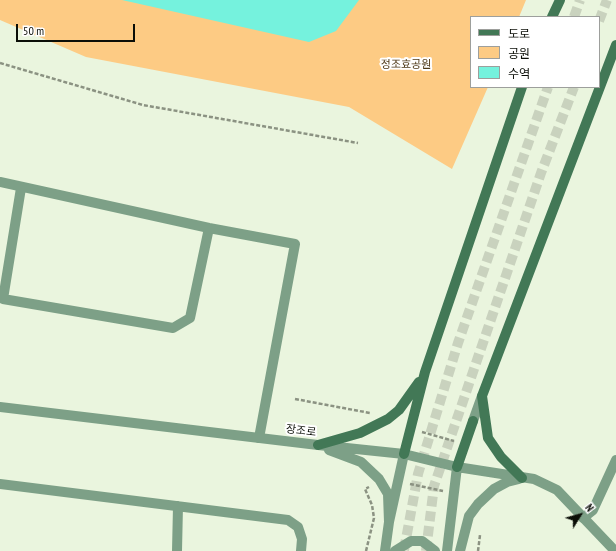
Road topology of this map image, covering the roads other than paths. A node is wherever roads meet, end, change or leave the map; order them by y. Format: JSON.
{"nodes":[{"id":1,"x":560,"y":0,"type":"edge"},
{"id":2,"x":552,"y":16,"type":"edge"},
{"id":3,"x":616,"y":45,"type":"edge"},
{"id":4,"x":600,"y":87,"type":"edge"},
{"id":5,"x":522,"y":88,"type":"edge"},
{"id":6,"x":600,"y":88,"type":"edge"},
{"id":7,"x":0,"y":182,"type":"edge"},
{"id":8,"x":21,"y":188,"type":"junction"},
{"id":9,"x":209,"y":228,"type":"junction"},
{"id":10,"x":425,"y":372,"type":"junction"},
{"id":11,"x":482,"y":396,"type":"junction"},
{"id":12,"x":0,"y":407,"type":"edge"},
{"id":13,"x":473,"y":421,"type":"joint"},
{"id":14,"x":259,"y":438,"type":"junction"},
{"id":15,"x":318,"y":446,"type":"junction"},
{"id":16,"x":404,"y":454,"type":"junction"},
{"id":17,"x":616,"y":460,"type":"edge"},
{"id":18,"x":457,"y":467,"type":"junction"},
{"id":19,"x":522,"y":478,"type":"junction"},
{"id":20,"x":0,"y":484,"type":"edge"},
{"id":21,"x":178,"y":506,"type":"junction"},
{"id":22,"x":584,"y":518,"type":"junction"},
{"id":23,"x":389,"y":522,"type":"junction"},
{"id":24,"x":177,"y":551,"type":"edge"},
{"id":25,"x":301,"y":551,"type":"edge"},
{"id":26,"x":384,"y":551,"type":"edge"},
{"id":27,"x":395,"y":551,"type":"edge"},
{"id":28,"x":435,"y":551,"type":"edge"},
{"id":29,"x":447,"y":551,"type":"edge"},
{"id":30,"x":460,"y":551,"type":"edge"},
{"id":31,"x":615,"y":551,"type":"edge"}],
"edges":[{"from":1,"to":2,"type":"main road"},
{"from":3,"to":4,"type":"main road"},
{"from":5,"to":10,"type":"main road"},
{"from":6,"to":11,"type":"main road"},
{"from":7,"to":8,"type":"street"},
{"from":8,"to":9,"type":"street"},
{"from":8,"to":9,"type":"street"},
{"from":9,"to":14,"type":"street"},
{"from":10,"to":15,"type":"main road"},
{"from":10,"to":16,"type":"main road"},
{"from":11,"to":13,"type":"street"},
{"from":11,"to":19,"type":"main road"},
{"from":12,"to":14,"type":"street","name":"장조로"},
{"from":13,"to":18,"type":"main road"},
{"from":14,"to":15,"type":"street","name":"장조로"},
{"from":15,"to":16,"type":"street","name":"장조로"},
{"from":15,"to":23,"type":"street"},
{"from":16,"to":18,"type":"street","name":"장조로"},
{"from":16,"to":23,"type":"street"},
{"from":17,"to":22,"type":"street"},
{"from":18,"to":19,"type":"street","name":"장조로"},
{"from":18,"to":29,"type":"street"},
{"from":19,"to":22,"type":"street","name":"장조로"},
{"from":19,"to":30,"type":"street"},
{"from":20,"to":21,"type":"street"},
{"from":21,"to":24,"type":"street"},
{"from":21,"to":25,"type":"street"},
{"from":22,"to":31,"type":"street","name":"장조로"},
{"from":23,"to":26,"type":"street"},
{"from":27,"to":28,"type":"street"}]}
